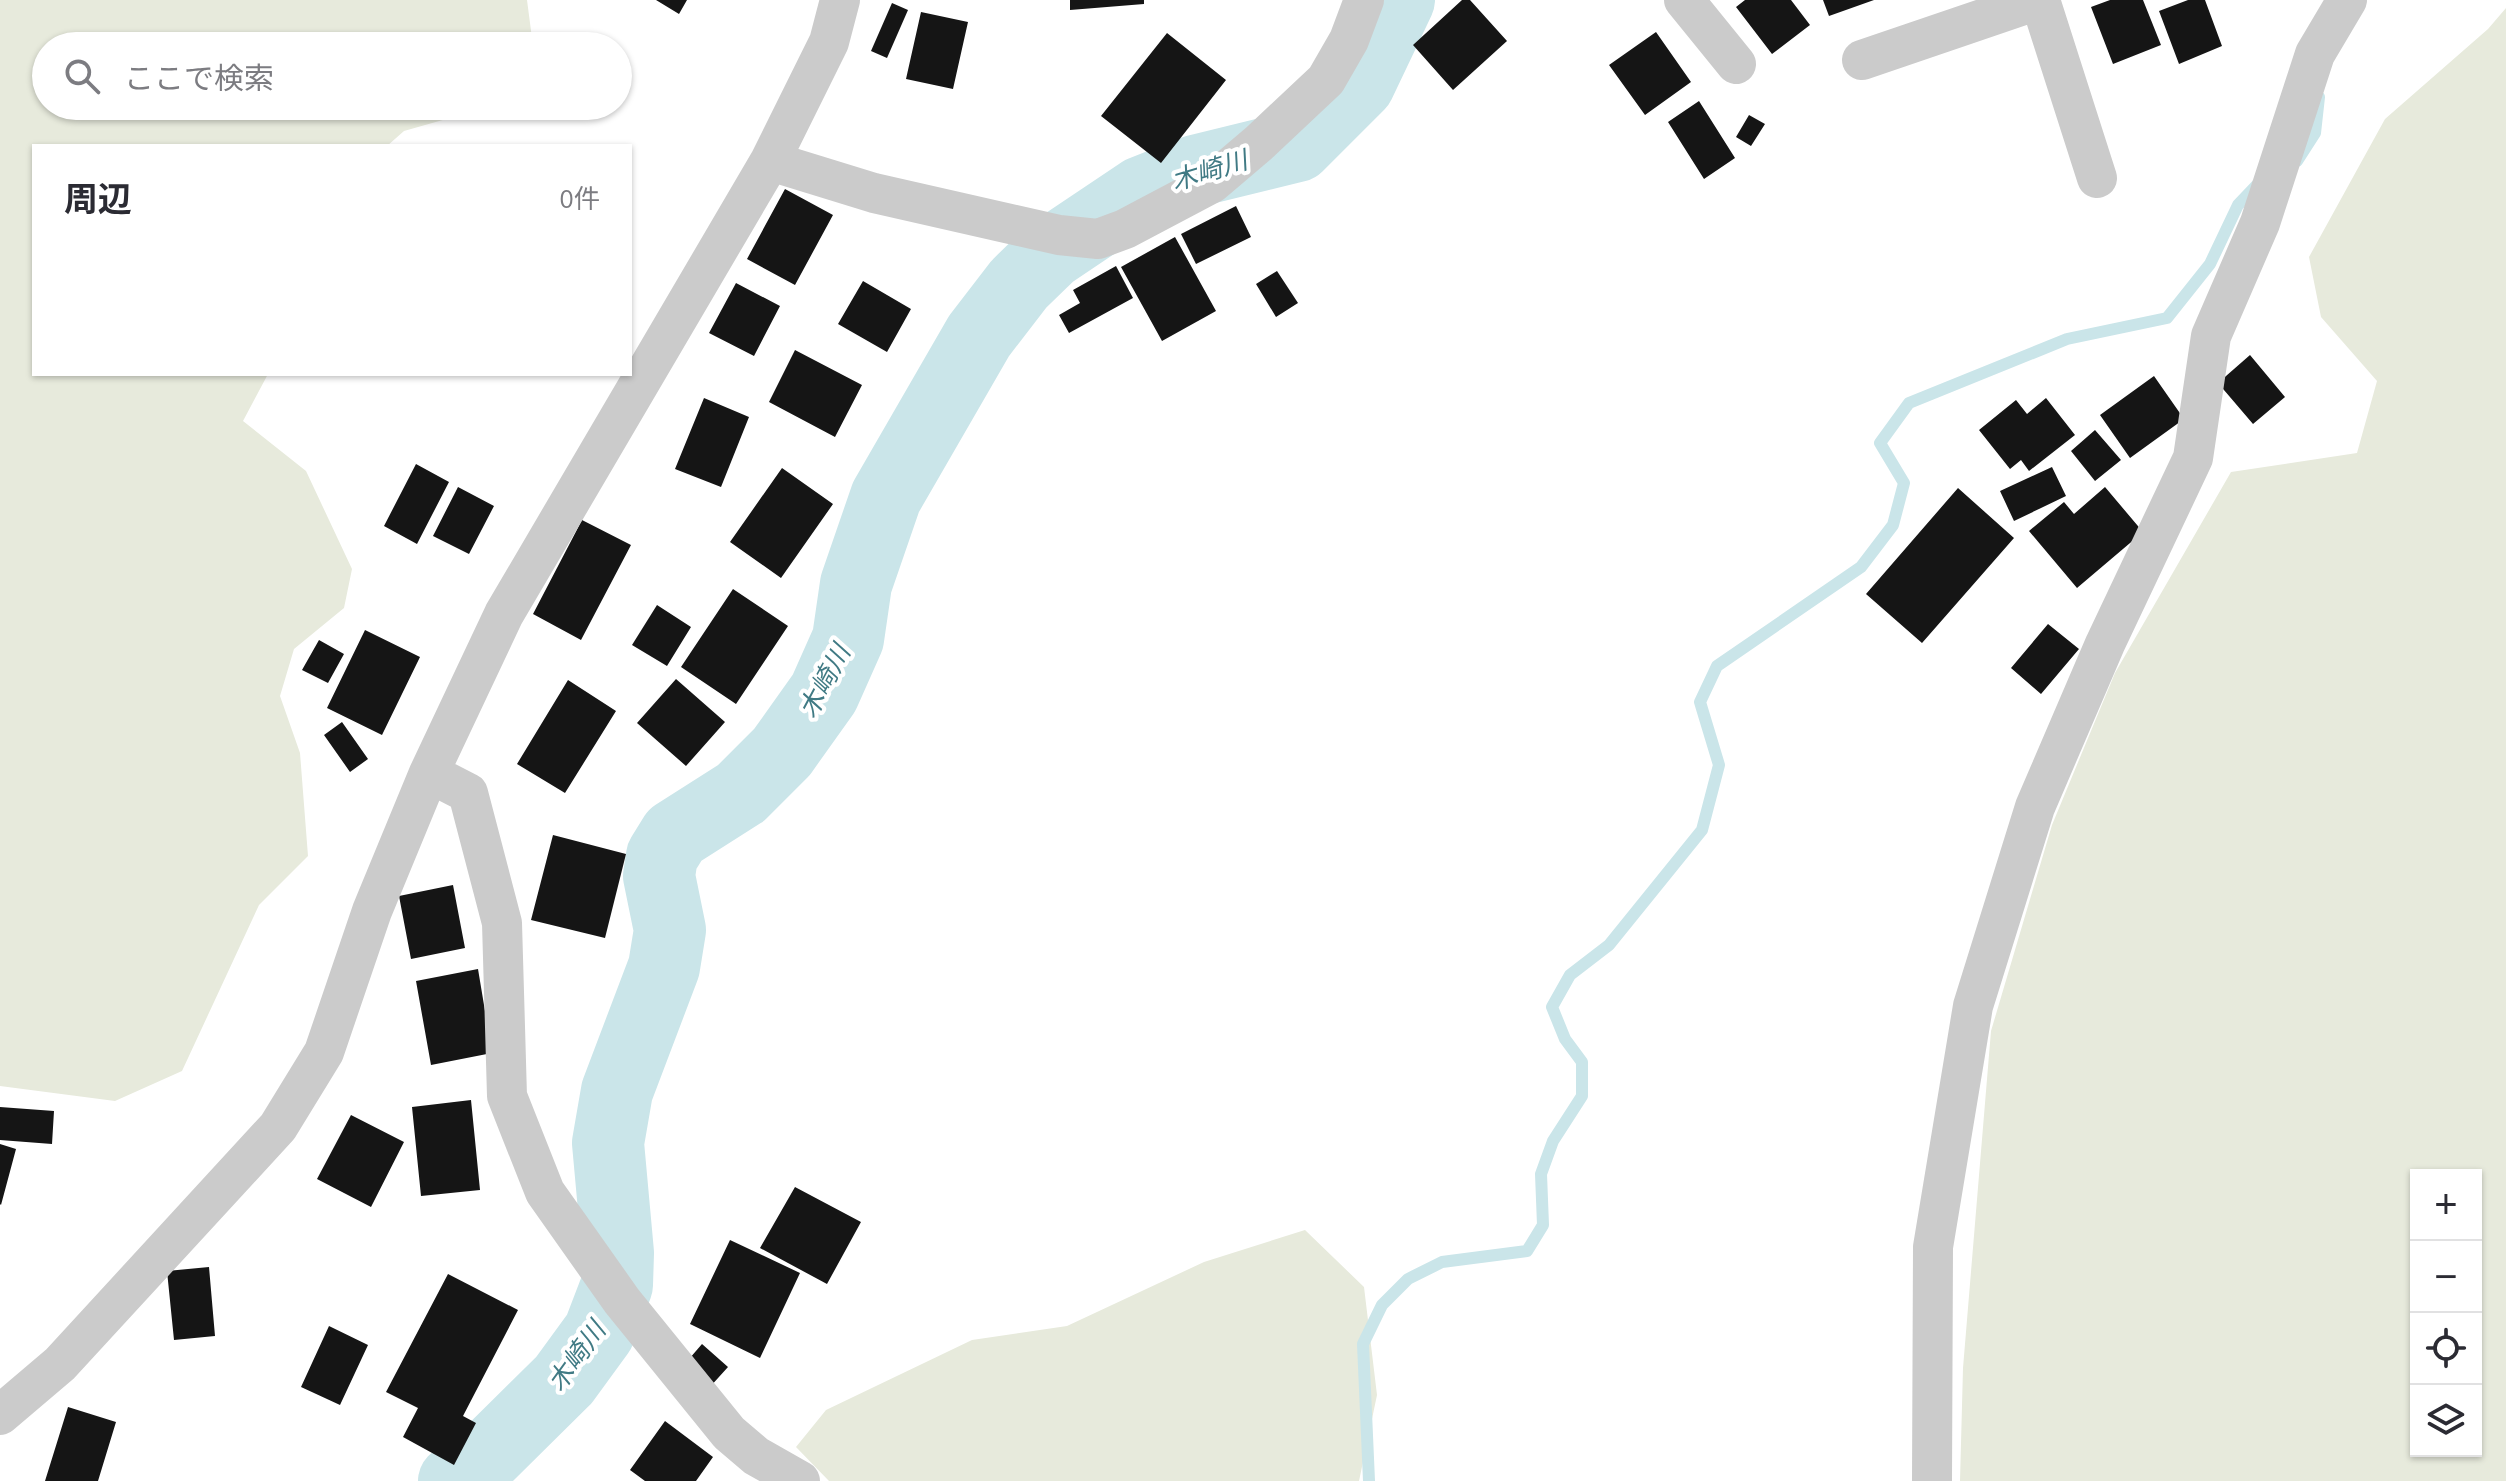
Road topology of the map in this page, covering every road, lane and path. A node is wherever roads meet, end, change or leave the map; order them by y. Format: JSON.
{"nodes":[{"id":1,"x":840,"y":0,"type":"edge"},
{"id":2,"x":1364,"y":0,"type":"edge"},
{"id":3,"x":1684,"y":0,"type":"edge"},
{"id":4,"x":2039,"y":0,"type":"edge"},
{"id":5,"x":2347,"y":0,"type":"edge"},
{"id":6,"x":1862,"y":60,"type":"dead end"},
{"id":7,"x":1736,"y":64,"type":"dead end"},
{"id":8,"x":770,"y":161,"type":"junction"},
{"id":9,"x":2097,"y":178,"type":"dead end"},
{"id":10,"x":429,"y":773,"type":"junction"},
{"id":11,"x":0,"y":1415,"type":"edge"},
{"id":12,"x":800,"y":1481,"type":"edge"},
{"id":13,"x":1932,"y":1481,"type":"edge"}],
"edges":[{"from":1,"to":8,"type":"street"},
{"from":2,"to":8,"type":"street"},
{"from":3,"to":7,"type":"street"},
{"from":4,"to":6,"type":"street"},
{"from":4,"to":9,"type":"street"},
{"from":5,"to":13,"type":"street"},
{"from":8,"to":10,"type":"street"},
{"from":10,"to":11,"type":"street"},
{"from":10,"to":12,"type":"street"}]}
